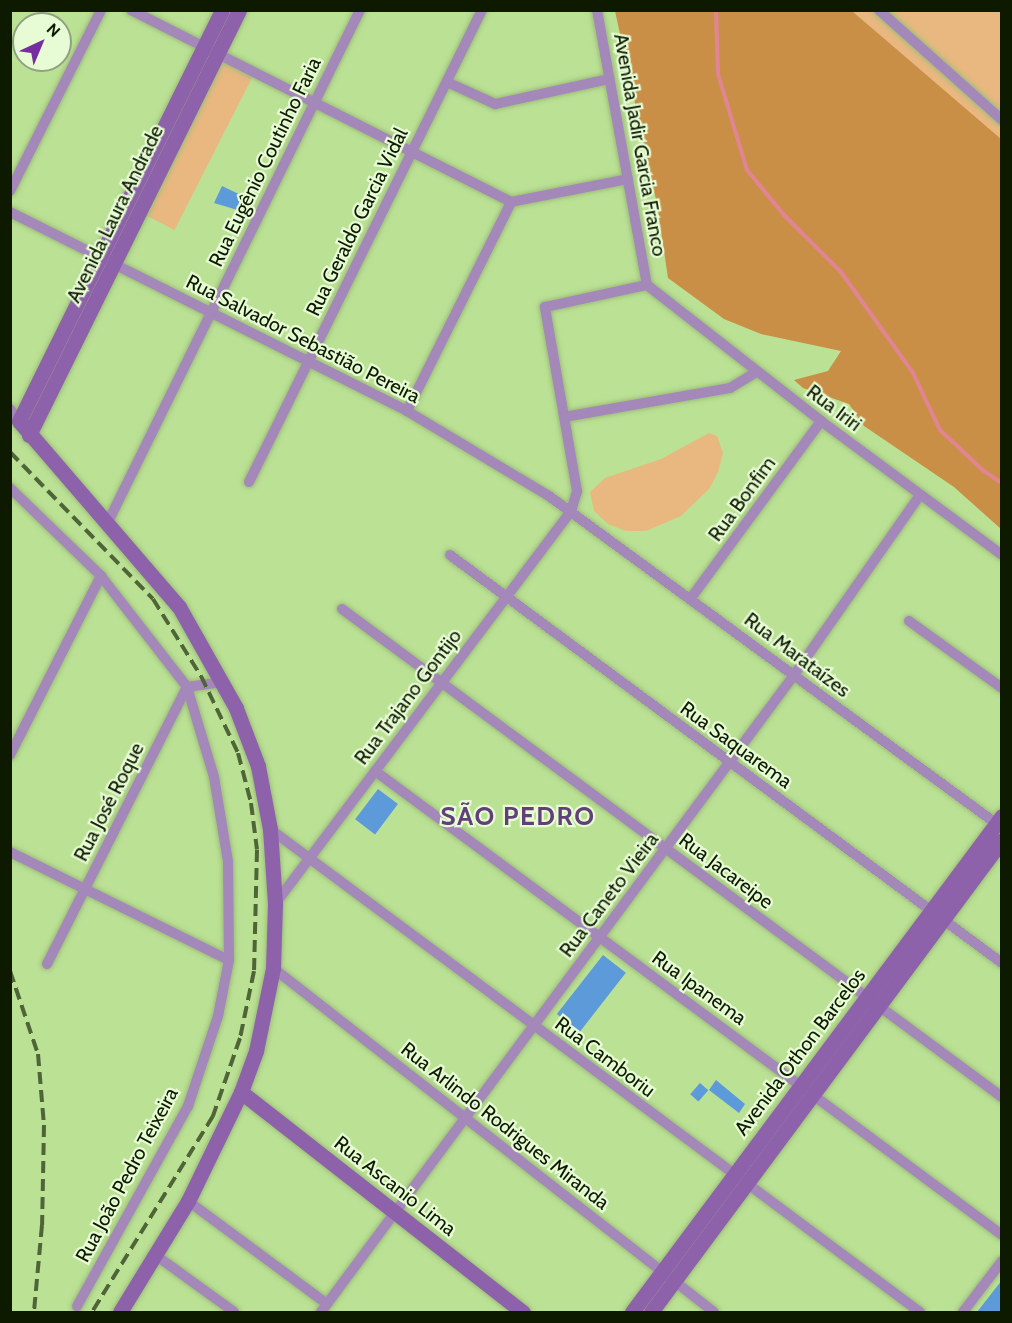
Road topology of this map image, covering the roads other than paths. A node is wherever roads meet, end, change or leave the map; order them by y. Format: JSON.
{"nodes":[{"id":1,"x":101,"y":10,"type":"edge"},
{"id":2,"x":131,"y":10,"type":"edge"},
{"id":3,"x":222,"y":10,"type":"edge"},
{"id":4,"x":239,"y":10,"type":"edge"},
{"id":5,"x":360,"y":10,"type":"edge"},
{"id":6,"x":482,"y":10,"type":"edge"},
{"id":7,"x":597,"y":10,"type":"edge"},
{"id":8,"x":879,"y":10,"type":"edge"},
{"id":9,"x":210,"y":50,"type":"junction"},
{"id":10,"x":609,"y":79,"type":"junction"},
{"id":11,"x":449,"y":83,"type":"junction"},
{"id":12,"x":314,"y":103,"type":"junction"},
{"id":13,"x":1002,"y":120,"type":"edge"},
{"id":14,"x":411,"y":151,"type":"junction"},
{"id":15,"x":627,"y":179,"type":"junction"},
{"id":16,"x":10,"y":191,"type":"edge"},
{"id":17,"x":511,"y":202,"type":"junction"},
{"id":18,"x":10,"y":212,"type":"edge"},
{"id":19,"x":100,"y":256,"type":"junction"},
{"id":20,"x":114,"y":263,"type":"junction"},
{"id":21,"x":647,"y":285,"type":"junction"},
{"id":22,"x":211,"y":312,"type":"junction"},
{"id":23,"x":309,"y":360,"type":"junction"},
{"id":24,"x":758,"y":372,"type":"junction"},
{"id":25,"x":407,"y":411,"type":"junction"},
{"id":26,"x":15,"y":415,"type":"edge"},
{"id":27,"x":564,"y":417,"type":"junction"},
{"id":28,"x":821,"y":422,"type":"junction"},
{"id":29,"x":29,"y":435,"type":"junction"},
{"id":30,"x":249,"y":482,"type":"dead end"},
{"id":31,"x":10,"y":488,"type":"edge"},
{"id":32,"x":920,"y":495,"type":"junction"},
{"id":33,"x":571,"y":511,"type":"junction"},
{"id":34,"x":107,"y":524,"type":"junction"},
{"id":35,"x":450,"y":555,"type":"dead end"},
{"id":36,"x":1002,"y":555,"type":"edge"},
{"id":37,"x":101,"y":576,"type":"junction"},
{"id":38,"x":506,"y":597,"type":"junction"},
{"id":39,"x":691,"y":598,"type":"junction"},
{"id":40,"x":342,"y":609,"type":"dead end"},
{"id":41,"x":909,"y":621,"type":"dead end"},
{"id":42,"x":794,"y":675,"type":"junction"},
{"id":43,"x":222,"y":682,"type":"junction"},
{"id":44,"x":441,"y":683,"type":"junction"},
{"id":45,"x":187,"y":687,"type":"junction"},
{"id":46,"x":1002,"y":688,"type":"edge"},
{"id":47,"x":10,"y":755,"type":"edge"},
{"id":48,"x":730,"y":762,"type":"junction"},
{"id":49,"x":375,"y":771,"type":"junction"},
{"id":50,"x":1000,"y":822,"type":"edge"},
{"id":51,"x":270,"y":829,"type":"junction"},
{"id":52,"x":1002,"y":840,"type":"edge"},
{"id":53,"x":666,"y":849,"type":"junction"},
{"id":54,"x":10,"y":852,"type":"edge"},
{"id":55,"x":310,"y":858,"type":"junction"},
{"id":56,"x":85,"y":889,"type":"junction"},
{"id":57,"x":275,"y":904,"type":"junction"},
{"id":58,"x":937,"y":915,"type":"junction"},
{"id":59,"x":600,"y":939,"type":"junction"},
{"id":60,"x":229,"y":960,"type":"junction"},
{"id":61,"x":1002,"y":963,"type":"edge"},
{"id":62,"x":47,"y":964,"type":"dead end"},
{"id":63,"x":273,"y":968,"type":"junction"},
{"id":64,"x":872,"y":1002,"type":"junction"},
{"id":65,"x":534,"y":1026,"type":"junction"},
{"id":66,"x":807,"y":1090,"type":"junction"},
{"id":67,"x":241,"y":1092,"type":"junction"},
{"id":68,"x":1002,"y":1097,"type":"edge"},
{"id":69,"x":465,"y":1118,"type":"junction"},
{"id":70,"x":740,"y":1180,"type":"junction"},
{"id":71,"x":188,"y":1202,"type":"junction"},
{"id":72,"x":395,"y":1213,"type":"junction"},
{"id":73,"x":1002,"y":1235,"type":"edge"},
{"id":74,"x":154,"y":1254,"type":"junction"},
{"id":75,"x":1002,"y":1261,"type":"edge"},
{"id":76,"x":668,"y":1276,"type":"junction"},
{"id":77,"x":78,"y":1306,"type":"dead end"},
{"id":78,"x":324,"y":1308,"type":"edge"},
{"id":79,"x":120,"y":1312,"type":"edge"},
{"id":80,"x":234,"y":1312,"type":"edge"},
{"id":81,"x":523,"y":1312,"type":"edge"},
{"id":82,"x":632,"y":1312,"type":"edge"},
{"id":83,"x":651,"y":1312,"type":"edge"},
{"id":84,"x":714,"y":1312,"type":"edge"},
{"id":85,"x":920,"y":1312,"type":"edge"},
{"id":86,"x":963,"y":1312,"type":"edge"}],
"edges":[{"from":1,"to":16,"type":"street"},
{"from":2,"to":9,"type":"street"},
{"from":3,"to":9,"type":"street","name":"Avenida Laura Andrade"},
{"from":4,"to":9,"type":"street","name":"Avenida Laura Andrade"},
{"from":5,"to":12,"type":"street","name":"Rua Eugênio Coutinho Faria"},
{"from":6,"to":11,"type":"street","name":"Rua Geraldo Garcia Vidal"},
{"from":7,"to":10,"type":"street","name":"Avenida Jadir Garcia Franco"},
{"from":8,"to":13,"type":"street"},
{"from":9,"to":12,"type":"street"},
{"from":9,"to":19,"type":"street","name":"Avenida Laura Andrade"},
{"from":9,"to":20,"type":"street","name":"Avenida Laura Andrade"},
{"from":10,"to":11,"type":"street"},
{"from":10,"to":15,"type":"street","name":"Avenida Jadir Garcia Franco"},
{"from":11,"to":14,"type":"street","name":"Rua Geraldo Garcia Vidal"},
{"from":12,"to":14,"type":"street"},
{"from":12,"to":22,"type":"street","name":"Rua Eugênio Coutinho Faria"},
{"from":14,"to":17,"type":"street"},
{"from":14,"to":23,"type":"street","name":"Rua Geraldo Garcia Vidal"},
{"from":15,"to":17,"type":"street"},
{"from":15,"to":21,"type":"street","name":"Avenida Jadir Garcia Franco"},
{"from":17,"to":25,"type":"street"},
{"from":18,"to":19,"type":"street","name":"Rua Salvador Sebastião Pereira"},
{"from":19,"to":20,"type":"street","name":"Rua Salvador Sebastião Pereira"},
{"from":19,"to":26,"type":"street","name":"Avenida Laura Andrade"},
{"from":20,"to":22,"type":"street","name":"Rua Salvador Sebastião Pereira"},
{"from":20,"to":29,"type":"street","name":"Avenida Laura Andrade"},
{"from":21,"to":24,"type":"street","name":"Rua Iriri"},
{"from":21,"to":27,"type":"street"},
{"from":22,"to":23,"type":"street","name":"Rua Salvador Sebastião Pereira"},
{"from":22,"to":34,"type":"street","name":"Rua Eugênio Coutinho Faria"},
{"from":23,"to":25,"type":"street","name":"Rua Salvador Sebastião Pereira"},
{"from":23,"to":30,"type":"street","name":"Rua Geraldo Garcia Vidal"},
{"from":24,"to":27,"type":"street"},
{"from":24,"to":28,"type":"street","name":"Rua Iriri"},
{"from":25,"to":33,"type":"street","name":"Rua Salvador Sebastião Pereira"},
{"from":26,"to":29,"type":"street"},
{"from":27,"to":33,"type":"street"},
{"from":28,"to":32,"type":"street","name":"Rua Iriri"},
{"from":28,"to":39,"type":"street","name":"Rua Bonfim"},
{"from":29,"to":34,"type":"street"},
{"from":31,"to":37,"type":"street","name":"Rua João Pedro Teixeira"},
{"from":32,"to":36,"type":"street","name":"Rua Iriri"},
{"from":32,"to":42,"type":"street","name":"Rua Caneto Vieira"},
{"from":33,"to":38,"type":"street","name":"Rua Trajano Gontijo"},
{"from":33,"to":39,"type":"street","name":"Rua Marataízes"},
{"from":34,"to":43,"type":"street"},
{"from":35,"to":38,"type":"street","name":"Rua Saquarema"},
{"from":37,"to":45,"type":"street","name":"Rua João Pedro Teixeira"},
{"from":37,"to":47,"type":"street"},
{"from":38,"to":44,"type":"street","name":"Rua Trajano Gontijo"},
{"from":38,"to":48,"type":"street","name":"Rua Saquarema"},
{"from":39,"to":42,"type":"street","name":"Rua Marataízes"},
{"from":40,"to":44,"type":"street","name":"Rua Jacareipe"},
{"from":41,"to":46,"type":"street"},
{"from":42,"to":48,"type":"street","name":"Rua Caneto Vieira"},
{"from":42,"to":50,"type":"street","name":"Rua Marataízes"},
{"from":43,"to":45,"type":"street"},
{"from":43,"to":51,"type":"street"},
{"from":44,"to":49,"type":"street","name":"Rua Trajano Gontijo"},
{"from":44,"to":53,"type":"street","name":"Rua Jacareipe"},
{"from":45,"to":56,"type":"street","name":"Rua José Roque"},
{"from":45,"to":60,"type":"street","name":"Rua João Pedro Teixeira"},
{"from":48,"to":53,"type":"street","name":"Rua Caneto Vieira"},
{"from":48,"to":58,"type":"street","name":"Rua Saquarema"},
{"from":49,"to":55,"type":"street","name":"Rua Trajano Gontijo"},
{"from":49,"to":59,"type":"street","name":"Rua Ipanema"},
{"from":50,"to":58,"type":"street","name":"Avenida Othon Barcelos"},
{"from":51,"to":55,"type":"street","name":"Rua Camboriu"},
{"from":51,"to":57,"type":"street"},
{"from":52,"to":58,"type":"street","name":"Avenida Othon Barcelos"},
{"from":53,"to":59,"type":"street","name":"Rua Caneto Vieira"},
{"from":53,"to":64,"type":"street","name":"Rua Jacareipe"},
{"from":54,"to":56,"type":"street"},
{"from":55,"to":57,"type":"street","name":"Rua Trajano Gontijo"},
{"from":55,"to":65,"type":"street","name":"Rua Camboriu"},
{"from":56,"to":60,"type":"street"},
{"from":56,"to":62,"type":"street","name":"Rua José Roque"},
{"from":57,"to":63,"type":"street"},
{"from":58,"to":61,"type":"street","name":"Rua Saquarema"},
{"from":58,"to":64,"type":"street","name":"Avenida Othon Barcelos"},
{"from":59,"to":65,"type":"street","name":"Rua Caneto Vieira"},
{"from":59,"to":66,"type":"street","name":"Rua Ipanema"},
{"from":60,"to":77,"type":"street","name":"Rua João Pedro Teixeira"},
{"from":63,"to":67,"type":"street"},
{"from":63,"to":69,"type":"street","name":"Rua Arlindo Rodrigues Miranda"},
{"from":64,"to":66,"type":"street","name":"Avenida Othon Barcelos"},
{"from":64,"to":68,"type":"street","name":"Rua Jacareipe"},
{"from":65,"to":69,"type":"street","name":"Rua Caneto Vieira"},
{"from":65,"to":70,"type":"street","name":"Rua Camboriu"},
{"from":66,"to":70,"type":"street","name":"Avenida Othon Barcelos"},
{"from":66,"to":73,"type":"street","name":"Rua Ipanema"},
{"from":67,"to":71,"type":"street"},
{"from":67,"to":72,"type":"street","name":"Rua Ascanio Lima"},
{"from":69,"to":72,"type":"street","name":"Rua Caneto Vieira"},
{"from":69,"to":76,"type":"street","name":"Rua Arlindo Rodrigues Miranda"},
{"from":70,"to":76,"type":"street","name":"Avenida Othon Barcelos"},
{"from":70,"to":85,"type":"street","name":"Rua Camboriu"},
{"from":71,"to":74,"type":"street"},
{"from":71,"to":78,"type":"street"},
{"from":72,"to":78,"type":"street","name":"Rua Caneto Vieira"},
{"from":72,"to":81,"type":"street","name":"Rua Ascanio Lima"},
{"from":74,"to":79,"type":"street"},
{"from":74,"to":80,"type":"street"},
{"from":75,"to":86,"type":"street"},
{"from":76,"to":82,"type":"street","name":"Avenida Othon Barcelos"},
{"from":76,"to":83,"type":"street","name":"Avenida Othon Barcelos"},
{"from":76,"to":84,"type":"street","name":"Rua Arlindo Rodrigues Miranda"}]}
